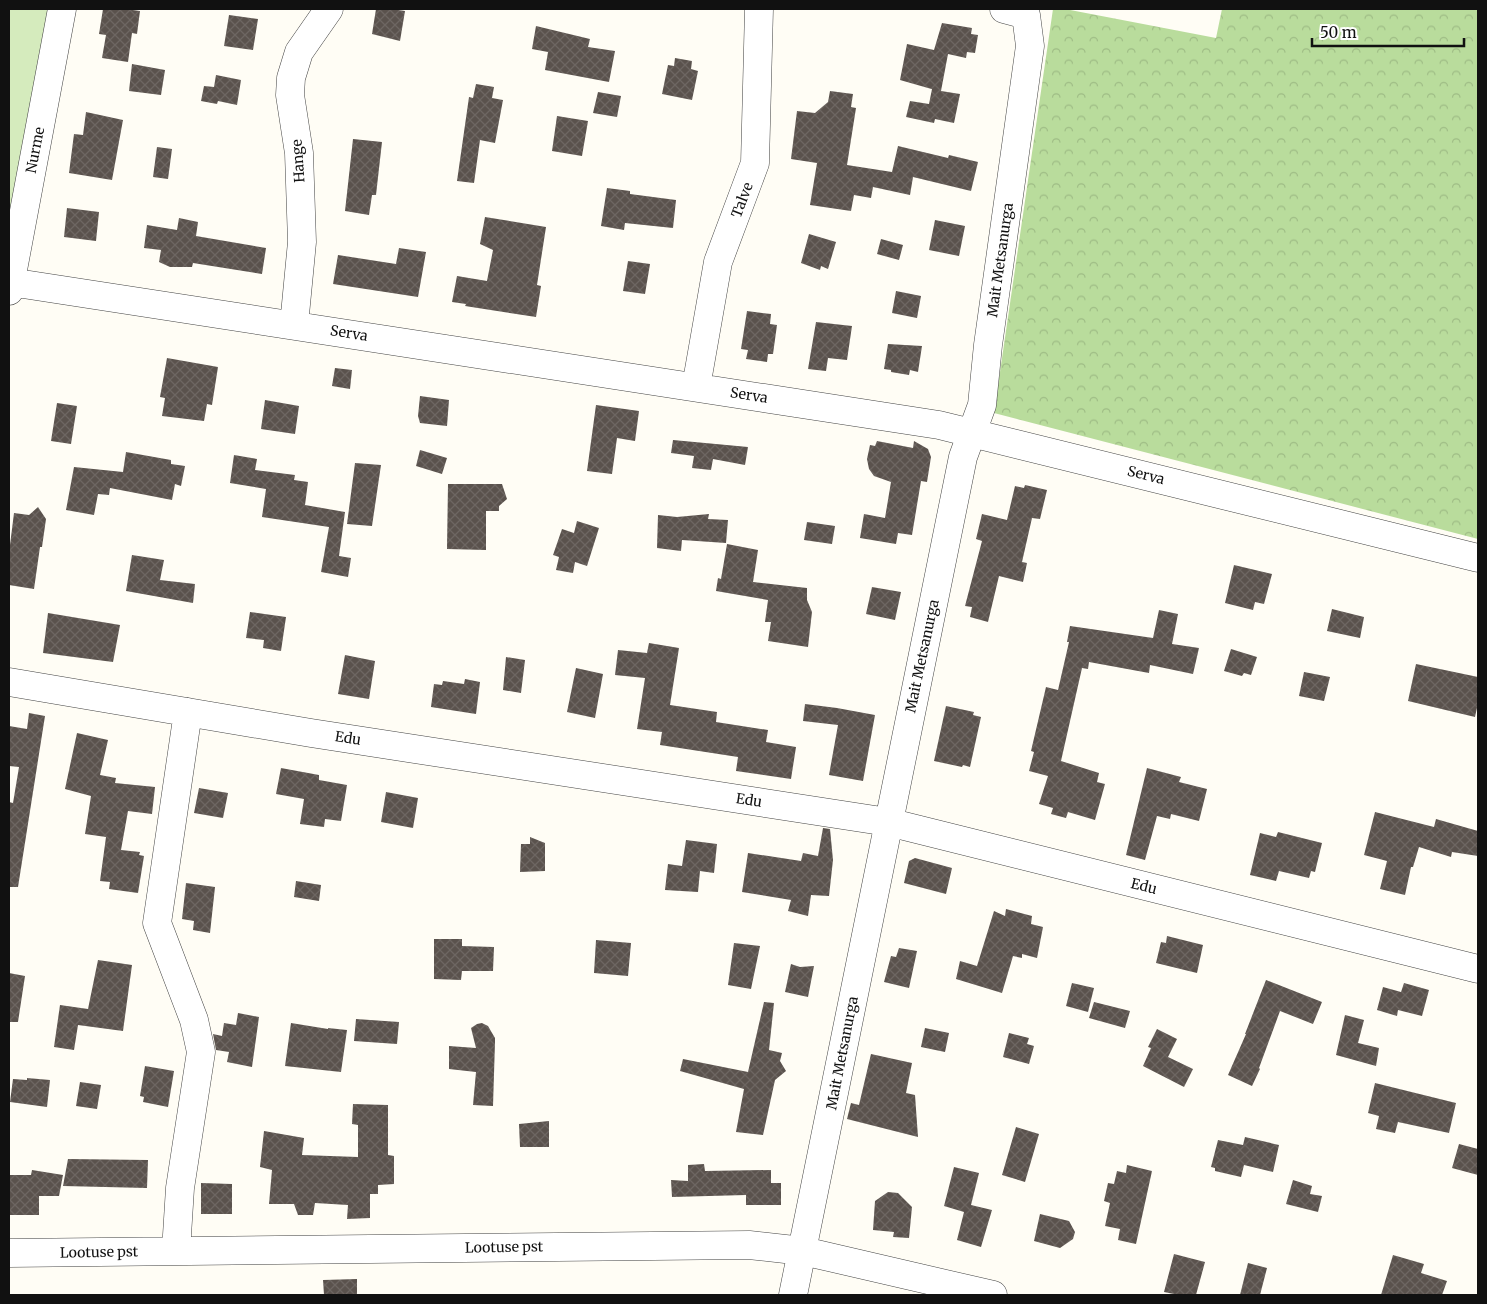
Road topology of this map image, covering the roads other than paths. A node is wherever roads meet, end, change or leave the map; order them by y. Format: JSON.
{"nodes":[{"id":1,"x":62,"y":9,"type":"edge"},
{"id":2,"x":328,"y":9,"type":"edge"},
{"id":3,"x":759,"y":9,"type":"edge"},
{"id":4,"x":1015,"y":12,"type":"edge"},
{"id":5,"x":9,"y":286,"type":"edge"},
{"id":6,"x":294,"y":325,"type":"junction"},
{"id":7,"x":696,"y":387,"type":"junction"},
{"id":8,"x":971,"y":432,"type":"junction"},
{"id":9,"x":1478,"y":558,"type":"edge"},
{"id":10,"x":9,"y":682,"type":"edge"},
{"id":11,"x":188,"y":712,"type":"junction"},
{"id":12,"x":888,"y":822,"type":"junction"},
{"id":13,"x":1478,"y":969,"type":"edge"},
{"id":14,"x":176,"y":1251,"type":"junction"},
{"id":15,"x":803,"y":1251,"type":"junction"},
{"id":16,"x":9,"y":1253,"type":"edge"},
{"id":17,"x":794,"y":1295,"type":"edge"},
{"id":18,"x":993,"y":1295,"type":"edge"}],
"edges":[{"from":1,"to":5,"type":"street","name":"Nurme"},
{"from":2,"to":6,"type":"street","name":"Hange"},
{"from":3,"to":7,"type":"street","name":"Talve"},
{"from":4,"to":8,"type":"street","name":"Mait Metsanurga"},
{"from":5,"to":6,"type":"street","name":"Serva"},
{"from":6,"to":7,"type":"street","name":"Serva"},
{"from":7,"to":8,"type":"street","name":"Serva"},
{"from":8,"to":9,"type":"street","name":"Serva"},
{"from":8,"to":12,"type":"street","name":"Mait Metsanurga"},
{"from":10,"to":11,"type":"street","name":"Edu"},
{"from":11,"to":12,"type":"street","name":"Edu"},
{"from":11,"to":14,"type":"street"},
{"from":12,"to":13,"type":"street","name":"Edu"},
{"from":12,"to":15,"type":"street","name":"Mait Metsanurga"},
{"from":14,"to":15,"type":"street","name":"Lootuse pst"},
{"from":14,"to":16,"type":"street","name":"Lootuse pst"},
{"from":15,"to":17,"type":"street","name":"Mait Metsanurga"},
{"from":15,"to":18,"type":"street","name":"Lootuse pst"}]}
